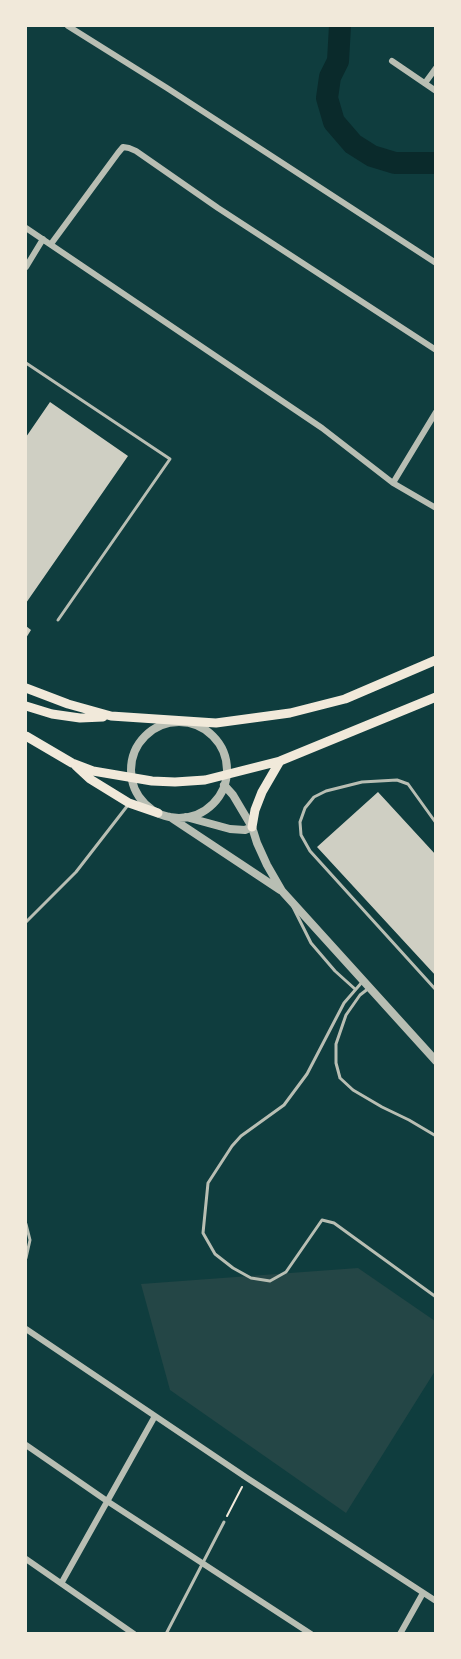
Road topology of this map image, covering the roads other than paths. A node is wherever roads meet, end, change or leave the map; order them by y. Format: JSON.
{"nodes":[{"id":1,"x":68,"y":26,"type":"edge"},
{"id":2,"x":392,"y":61,"type":"dead end"},
{"id":3,"x":435,"y":68,"type":"edge"},
{"id":4,"x":425,"y":83,"type":"junction"},
{"id":5,"x":435,"y":91,"type":"edge"},
{"id":6,"x":26,"y":228,"type":"edge"},
{"id":7,"x":43,"y":239,"type":"junction"},
{"id":8,"x":51,"y":244,"type":"junction"},
{"id":9,"x":435,"y":263,"type":"edge"},
{"id":10,"x":26,"y":267,"type":"edge"},
{"id":11,"x":435,"y":350,"type":"edge"},
{"id":12,"x":26,"y":363,"type":"edge"},
{"id":13,"x":435,"y":412,"type":"edge"},
{"id":14,"x":393,"y":483,"type":"junction"},
{"id":15,"x":435,"y":508,"type":"edge"},
{"id":16,"x":58,"y":620,"type":"dead end"},
{"id":17,"x":435,"y":660,"type":"edge"},
{"id":18,"x":26,"y":688,"type":"edge"},
{"id":19,"x":435,"y":698,"type":"edge"},
{"id":20,"x":26,"y":706,"type":"edge"},
{"id":21,"x":111,"y":716,"type":"junction"},
{"id":22,"x":176,"y":722,"type":"junction"},
{"id":23,"x":26,"y":736,"type":"edge"},
{"id":24,"x":280,"y":761,"type":"junction"},
{"id":25,"x":72,"y":763,"type":"junction"},
{"id":26,"x":132,"y":779,"type":"junction"},
{"id":27,"x":225,"y":780,"type":"junction"},
{"id":28,"x":129,"y":803,"type":"junction"},
{"id":29,"x":158,"y":813,"type":"junction"},
{"id":30,"x":170,"y":817,"type":"junction"},
{"id":31,"x":185,"y":817,"type":"junction"},
{"id":32,"x":435,"y":823,"type":"edge"},
{"id":33,"x":252,"y":827,"type":"junction"},
{"id":34,"x":282,"y":891,"type":"junction"},
{"id":35,"x":288,"y":898,"type":"junction"},
{"id":36,"x":26,"y":922,"type":"edge"},
{"id":37,"x":363,"y":981,"type":"junction"},
{"id":38,"x":369,"y":988,"type":"junction"},
{"id":39,"x":355,"y":989,"type":"junction"},
{"id":40,"x":435,"y":990,"type":"edge"},
{"id":41,"x":332,"y":1025,"type":"junction"},
{"id":42,"x":341,"y":1028,"type":"junction"},
{"id":43,"x":435,"y":1061,"type":"edge"},
{"id":44,"x":435,"y":1136,"type":"edge"},
{"id":45,"x":26,"y":1224,"type":"edge"},
{"id":46,"x":26,"y":1258,"type":"edge"},
{"id":47,"x":435,"y":1297,"type":"edge"},
{"id":48,"x":26,"y":1329,"type":"edge"},
{"id":49,"x":155,"y":1416,"type":"junction"},
{"id":50,"x":26,"y":1445,"type":"edge"},
{"id":51,"x":107,"y":1501,"type":"junction"},
{"id":52,"x":224,"y":1522,"type":"road end"},
{"id":53,"x":26,"y":1559,"type":"edge"},
{"id":54,"x":202,"y":1563,"type":"junction"},
{"id":55,"x":62,"y":1582,"type":"junction"},
{"id":56,"x":423,"y":1593,"type":"junction"},
{"id":57,"x":435,"y":1601,"type":"edge"},
{"id":58,"x":134,"y":1634,"type":"edge"},
{"id":59,"x":166,"y":1634,"type":"edge"},
{"id":60,"x":311,"y":1634,"type":"edge"},
{"id":61,"x":400,"y":1634,"type":"edge"}],
"edges":[{"from":1,"to":9,"type":"street"},
{"from":2,"to":4,"type":"street"},
{"from":3,"to":4,"type":"street"},
{"from":4,"to":5,"type":"street"},
{"from":6,"to":7,"type":"street"},
{"from":7,"to":8,"type":"street"},
{"from":7,"to":10,"type":"street"},
{"from":8,"to":11,"type":"street"},
{"from":8,"to":14,"type":"street"},
{"from":12,"to":16,"type":"lane"},
{"from":13,"to":14,"type":"street"},
{"from":14,"to":15,"type":"street"},
{"from":17,"to":22,"type":"main road"},
{"from":18,"to":21,"type":"main road"},
{"from":19,"to":24,"type":"main road"},
{"from":20,"to":21,"type":"main road"},
{"from":21,"to":22,"type":"main road"},
{"from":22,"to":26,"type":"street"},
{"from":22,"to":27,"type":"street"},
{"from":23,"to":25,"type":"main road"},
{"from":24,"to":27,"type":"main road"},
{"from":24,"to":33,"type":"main road"},
{"from":25,"to":26,"type":"main road"},
{"from":25,"to":28,"type":"main road"},
{"from":26,"to":27,"type":"main road"},
{"from":26,"to":29,"type":"street"},
{"from":27,"to":31,"type":"street"},
{"from":27,"to":33,"type":"street"},
{"from":28,"to":29,"type":"main road"},
{"from":28,"to":36,"type":"lane"},
{"from":29,"to":30,"type":"street"},
{"from":30,"to":31,"type":"street"},
{"from":30,"to":34,"type":"street"},
{"from":31,"to":33,"type":"street"},
{"from":32,"to":40,"type":"lane"},
{"from":33,"to":34,"type":"street"},
{"from":34,"to":35,"type":"street"},
{"from":35,"to":37,"type":"street"},
{"from":35,"to":39,"type":"lane"},
{"from":37,"to":38,"type":"street"},
{"from":37,"to":39,"type":"lane"},
{"from":38,"to":42,"type":"lane"},
{"from":38,"to":43,"type":"street"},
{"from":39,"to":41,"type":"lane"},
{"from":41,"to":42,"type":"lane"},
{"from":41,"to":47,"type":"lane"},
{"from":42,"to":44,"type":"lane"},
{"from":45,"to":46,"type":"lane"},
{"from":48,"to":49,"type":"street"},
{"from":49,"to":51,"type":"street"},
{"from":49,"to":56,"type":"street"},
{"from":50,"to":51,"type":"street"},
{"from":51,"to":54,"type":"street"},
{"from":51,"to":55,"type":"street"},
{"from":52,"to":54,"type":"lane"},
{"from":53,"to":55,"type":"street"},
{"from":54,"to":59,"type":"lane"},
{"from":54,"to":60,"type":"street"},
{"from":55,"to":58,"type":"street"},
{"from":56,"to":57,"type":"street"},
{"from":56,"to":61,"type":"street"}]}
